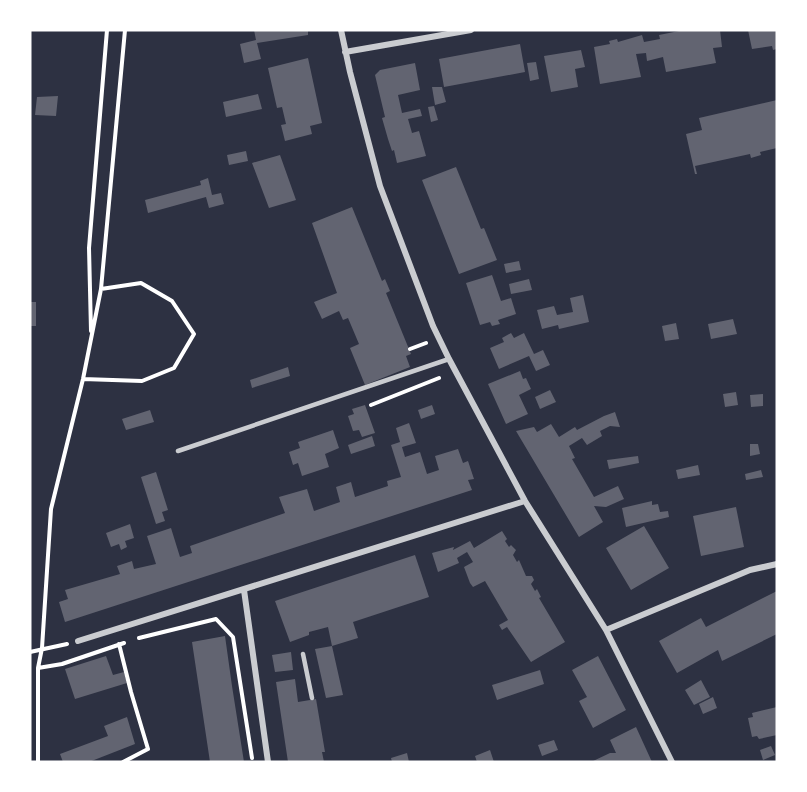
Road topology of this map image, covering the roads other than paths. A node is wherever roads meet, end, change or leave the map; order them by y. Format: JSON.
{"nodes":[{"id":1,"x":341,"y":30,"type":"edge"},
{"id":2,"x":471,"y":30,"type":"edge"},
{"id":3,"x":345,"y":52,"type":"junction"},
{"id":4,"x":449,"y":359,"type":"junction"},
{"id":5,"x":178,"y":451,"type":"dead end"},
{"id":6,"x":525,"y":501,"type":"junction"},
{"id":7,"x":777,"y":564,"type":"edge"},
{"id":8,"x":244,"y":590,"type":"junction"},
{"id":9,"x":606,"y":630,"type":"junction"},
{"id":10,"x":78,"y":641,"type":"road end"},
{"id":11,"x":303,"y":654,"type":"dead end"},
{"id":12,"x":312,"y":698,"type":"dead end"},
{"id":13,"x":268,"y":762,"type":"edge"},
{"id":14,"x":672,"y":762,"type":"edge"}],
"edges":[{"from":1,"to":3,"type":"street"},
{"from":2,"to":3,"type":"street"},
{"from":3,"to":4,"type":"street"},
{"from":4,"to":5,"type":"lane"},
{"from":4,"to":6,"type":"street"},
{"from":6,"to":8,"type":"street"},
{"from":6,"to":9,"type":"street"},
{"from":7,"to":9,"type":"street"},
{"from":8,"to":10,"type":"street"},
{"from":8,"to":13,"type":"street"},
{"from":9,"to":14,"type":"street"},
{"from":11,"to":12,"type":"lane"}]}
